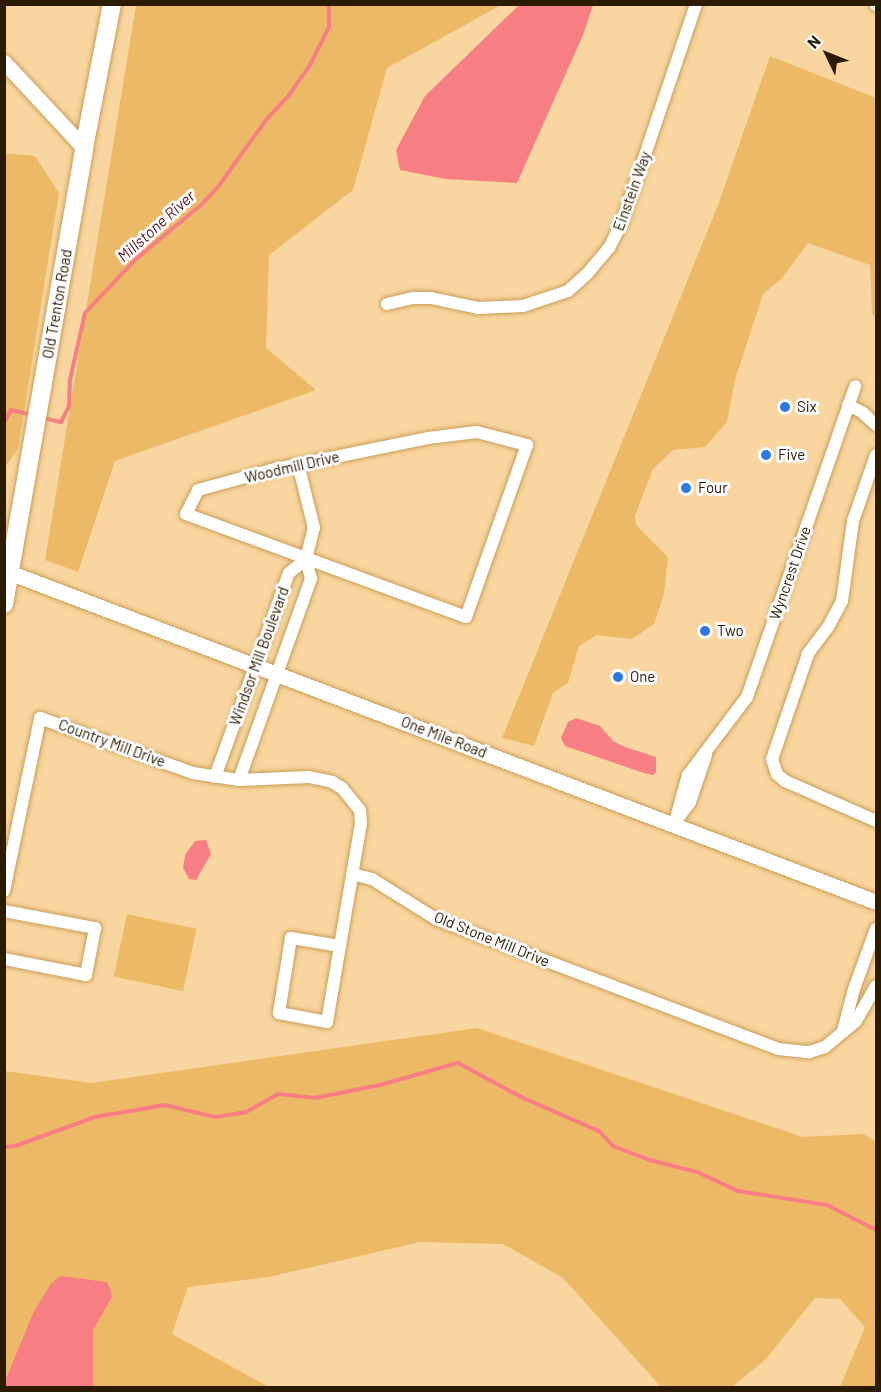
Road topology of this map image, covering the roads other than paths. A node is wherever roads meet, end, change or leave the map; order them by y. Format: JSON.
{"nodes":[{"id":1,"x":112,"y":4,"type":"edge"},
{"id":2,"x":696,"y":4,"type":"edge"},
{"id":3,"x":4,"y":62,"type":"edge"},
{"id":4,"x":84,"y":148,"type":"junction"},
{"id":5,"x":387,"y":304,"type":"dead end"},
{"id":6,"x":855,"y":386,"type":"dead end"},
{"id":7,"x":848,"y":405,"type":"junction"},
{"id":8,"x":876,"y":425,"type":"edge"},
{"id":9,"x":876,"y":455,"type":"edge"},
{"id":10,"x":298,"y":464,"type":"junction"},
{"id":11,"x":306,"y":559,"type":"junction"},
{"id":12,"x":11,"y":573,"type":"junction"},
{"id":13,"x":4,"y":604,"type":"edge"},
{"id":14,"x":255,"y":667,"type":"junction"},
{"id":15,"x":278,"y":675,"type":"junction"},
{"id":16,"x":215,"y":777,"type":"junction"},
{"id":17,"x":239,"y":780,"type":"junction"},
{"id":18,"x":876,"y":821,"type":"edge"},
{"id":19,"x":674,"y":825,"type":"junction"},
{"id":20,"x":352,"y":874,"type":"junction"},
{"id":21,"x":4,"y":891,"type":"edge"},
{"id":22,"x":876,"y":902,"type":"edge"},
{"id":23,"x":4,"y":911,"type":"edge"},
{"id":24,"x":876,"y":929,"type":"edge"},
{"id":25,"x":340,"y":946,"type":"junction"},
{"id":26,"x":4,"y":959,"type":"edge"},
{"id":27,"x":876,"y":986,"type":"edge"},
{"id":28,"x":843,"y":1031,"type":"junction"}],
"edges":[{"from":1,"to":4,"type":"main road","name":"Old Trenton Road"},
{"from":2,"to":5,"type":"street","name":"Einstein Way"},
{"from":3,"to":4,"type":"street"},
{"from":4,"to":12,"type":"main road","name":"Old Trenton Road"},
{"from":6,"to":7,"type":"street","name":"Wyncrest Drive"},
{"from":7,"to":8,"type":"street"},
{"from":7,"to":19,"type":"street","name":"Wyncrest Drive"},
{"from":9,"to":18,"type":"street"},
{"from":10,"to":11,"type":"street"},
{"from":10,"to":11,"type":"street","name":"Woodmill Drive"},
{"from":10,"to":11,"type":"street","name":"Woodmill Drive"},
{"from":11,"to":14,"type":"street","name":"Windsor Mill Boulevard"},
{"from":11,"to":15,"type":"street","name":"Windsor Mill Boulevard"},
{"from":12,"to":13,"type":"main road","name":"Old Trenton Road"},
{"from":12,"to":14,"type":"street","name":"One Mile Road"},
{"from":14,"to":15,"type":"street","name":"One Mile Road"},
{"from":14,"to":16,"type":"street","name":"Windsor Mill Boulevard"},
{"from":15,"to":17,"type":"street","name":"Windsor Mill Boulevard"},
{"from":15,"to":19,"type":"street","name":"One Mile Road"},
{"from":16,"to":17,"type":"street"},
{"from":16,"to":21,"type":"street","name":"Country Mill Drive"},
{"from":17,"to":20,"type":"street"},
{"from":19,"to":22,"type":"street","name":"One Mile Road"},
{"from":20,"to":25,"type":"street"},
{"from":20,"to":28,"type":"street","name":"Old Stone Mill Drive"},
{"from":23,"to":26,"type":"street"},
{"from":24,"to":28,"type":"street"},
{"from":25,"to":25,"type":"street"},
{"from":27,"to":28,"type":"street","name":"Old Stone Mill Drive"}]}
